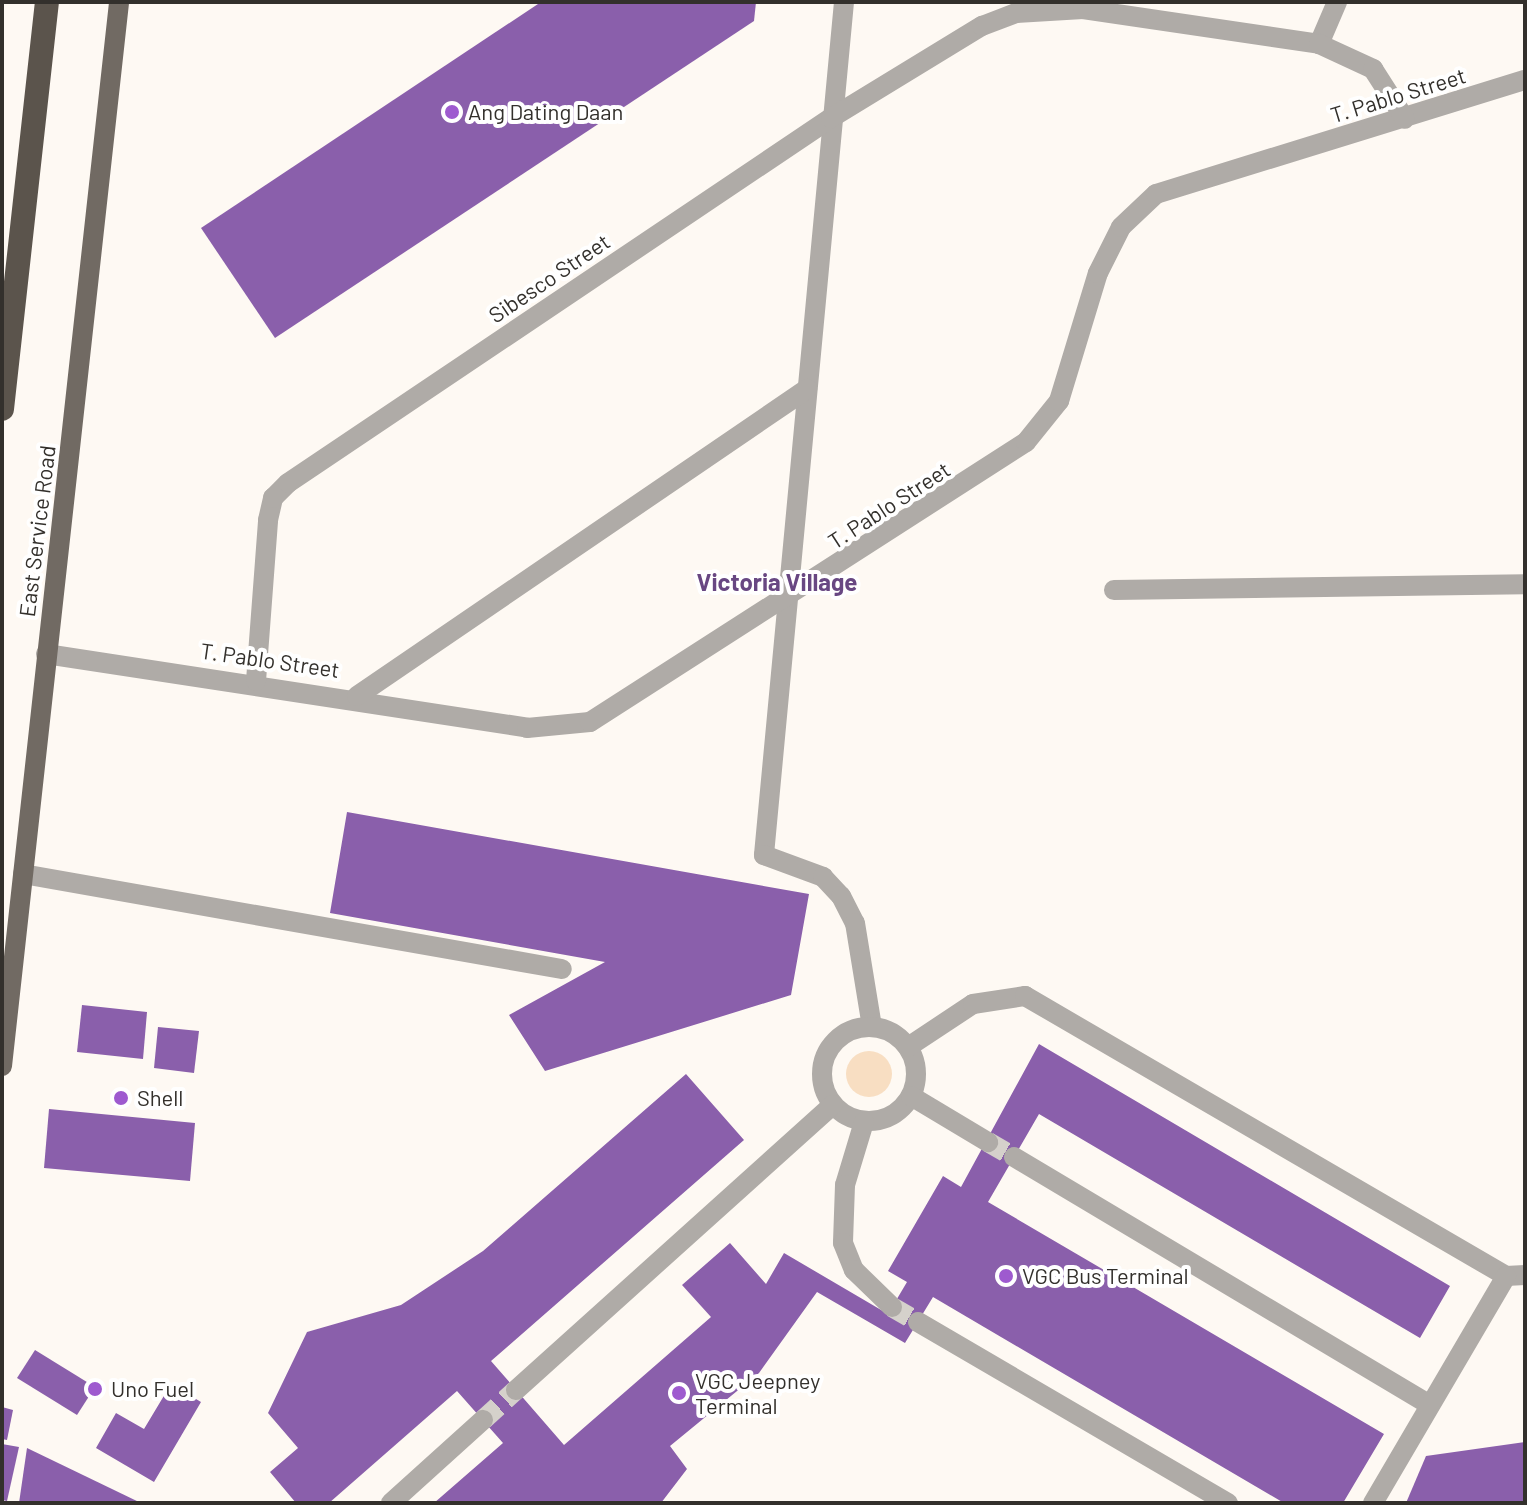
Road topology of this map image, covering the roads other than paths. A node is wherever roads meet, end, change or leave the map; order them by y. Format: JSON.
{"nodes":[{"id":1,"x":47,"y":2,"type":"edge"},
{"id":2,"x":119,"y":2,"type":"edge"},
{"id":3,"x":844,"y":2,"type":"edge"},
{"id":4,"x":1337,"y":2,"type":"edge"},
{"id":5,"x":1319,"y":44,"type":"junction"},
{"id":6,"x":1525,"y":80,"type":"edge"},
{"id":7,"x":831,"y":118,"type":"junction"},
{"id":8,"x":1405,"y":119,"type":"junction"},
{"id":9,"x":807,"y":389,"type":"junction"},
{"id":10,"x":2,"y":409,"type":"edge"},
{"id":11,"x":1525,"y":584,"type":"edge"},
{"id":12,"x":1114,"y":590,"type":"dead end"},
{"id":13,"x":784,"y":600,"type":"junction"},
{"id":14,"x":46,"y":654,"type":"junction"},
{"id":15,"x":256,"y":681,"type":"junction"},
{"id":16,"x":357,"y":696,"type":"junction"},
{"id":17,"x":23,"y":874,"type":"junction"},
{"id":18,"x":562,"y":969,"type":"dead end"},
{"id":19,"x":872,"y":1027,"type":"junction"},
{"id":20,"x":908,"y":1047,"type":"junction"},
{"id":21,"x":2,"y":1066,"type":"edge"},
{"id":22,"x":911,"y":1096,"type":"junction"},
{"id":23,"x":833,"y":1105,"type":"junction"},
{"id":24,"x":864,"y":1122,"type":"junction"},
{"id":25,"x":988,"y":1142,"type":"tunnel mouth"},
{"id":26,"x":1014,"y":1157,"type":"tunnel mouth"},
{"id":27,"x":1515,"y":1275,"type":"edge"},
{"id":28,"x":892,"y":1307,"type":"tunnel mouth"},
{"id":29,"x":918,"y":1322,"type":"tunnel mouth"},
{"id":30,"x":516,"y":1390,"type":"tunnel mouth"},
{"id":31,"x":1430,"y":1405,"type":"junction"},
{"id":32,"x":483,"y":1420,"type":"tunnel mouth"},
{"id":33,"x":391,"y":1503,"type":"edge"},
{"id":34,"x":1228,"y":1503,"type":"edge"},
{"id":35,"x":1373,"y":1503,"type":"edge"}],
"edges":[{"from":1,"to":10,"type":"highway"},
{"from":2,"to":14,"type":"main road","name":"East Service Road"},
{"from":3,"to":7,"type":"street"},
{"from":4,"to":5,"type":"street"},
{"from":5,"to":7,"type":"street","name":"Sibesco Street"},
{"from":5,"to":8,"type":"street"},
{"from":6,"to":8,"type":"street","name":"T. Pablo Street"},
{"from":7,"to":9,"type":"street"},
{"from":7,"to":15,"type":"street","name":"Sibesco Street"},
{"from":8,"to":13,"type":"street","name":"T. Pablo Street"},
{"from":9,"to":13,"type":"street"},
{"from":9,"to":16,"type":"street"},
{"from":11,"to":12,"type":"street"},
{"from":13,"to":16,"type":"street","name":"T. Pablo Street"},
{"from":13,"to":19,"type":"street"},
{"from":14,"to":15,"type":"street","name":"T. Pablo Street"},
{"from":14,"to":17,"type":"main road","name":"East Service Road"},
{"from":15,"to":16,"type":"street","name":"T. Pablo Street"},
{"from":17,"to":18,"type":"street"},
{"from":17,"to":21,"type":"main road","name":"East Service Road"},
{"from":19,"to":20,"type":"street"},
{"from":19,"to":23,"type":"street"},
{"from":20,"to":22,"type":"street"},
{"from":20,"to":27,"type":"street"},
{"from":22,"to":24,"type":"street"},
{"from":22,"to":25,"type":"street"},
{"from":23,"to":24,"type":"street"},
{"from":23,"to":30,"type":"street"},
{"from":24,"to":28,"type":"street"},
{"from":26,"to":31,"type":"street"},
{"from":27,"to":31,"type":"street"},
{"from":29,"to":34,"type":"street"},
{"from":31,"to":35,"type":"street"},
{"from":32,"to":33,"type":"street"}]}
